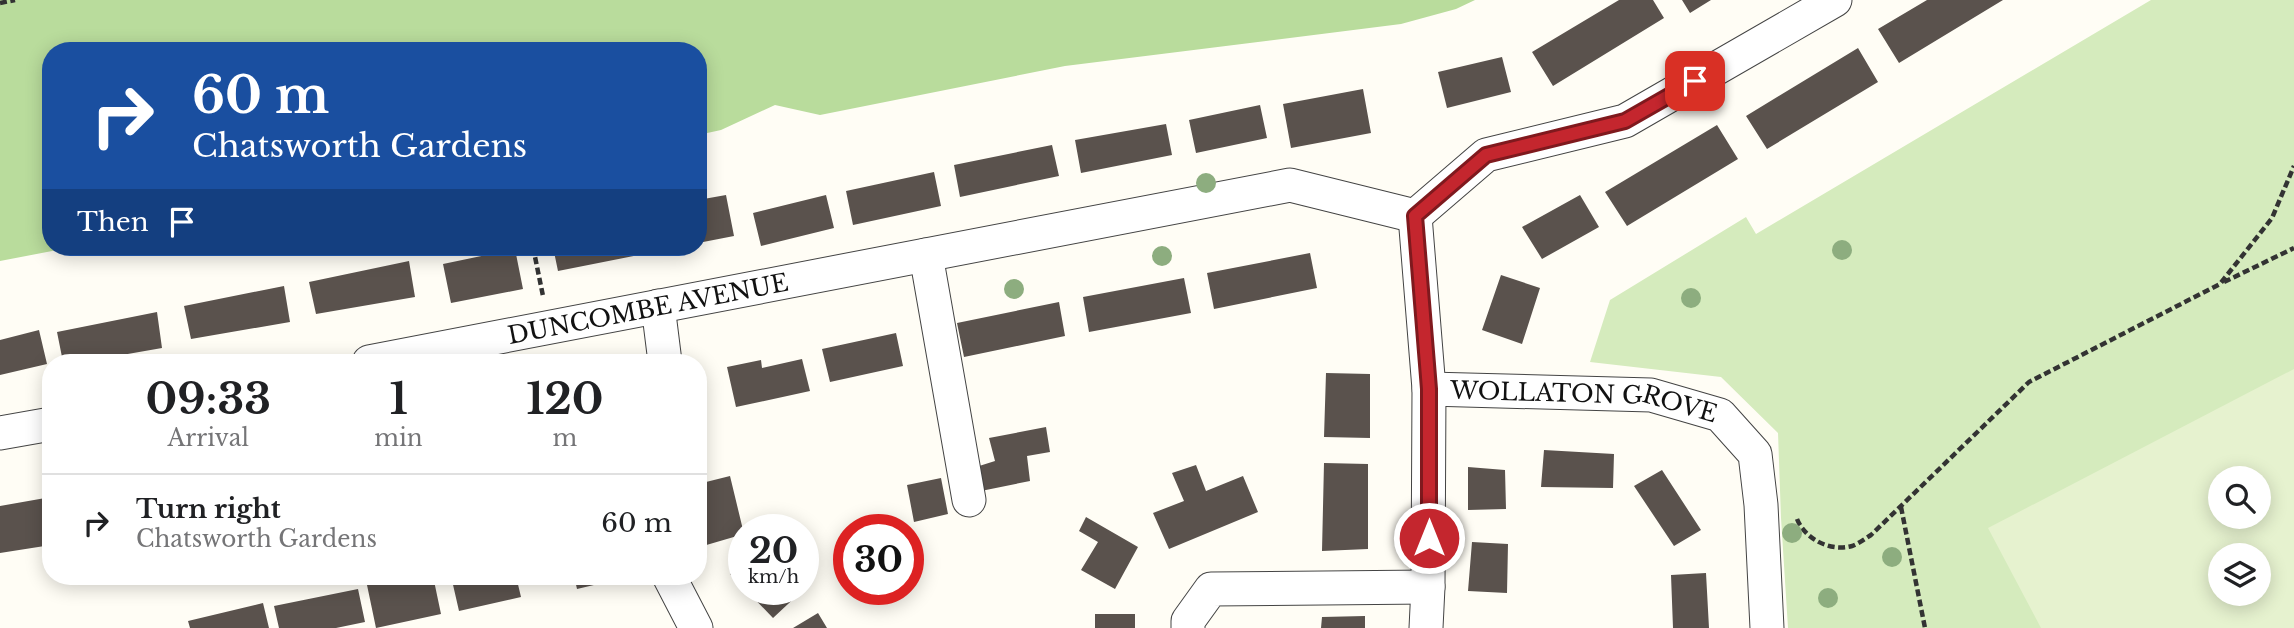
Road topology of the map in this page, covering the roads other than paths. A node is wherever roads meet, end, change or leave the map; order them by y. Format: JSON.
{"nodes":[{"id":1,"x":1835,"y":0,"type":"edge"},
{"id":2,"x":1415,"y":216,"type":"junction"},
{"id":3,"x":926,"y":255,"type":"junction"},
{"id":4,"x":659,"y":306,"type":"junction"},
{"id":5,"x":411,"y":354,"type":"edge"},
{"id":6,"x":664,"y":354,"type":"edge"},
{"id":7,"x":1429,"y":389,"type":"junction"},
{"id":8,"x":42,"y":426,"type":"edge"},
{"id":9,"x":0,"y":433,"type":"edge"},
{"id":10,"x":969,"y":500,"type":"dead end"},
{"id":11,"x":673,"y":585,"type":"edge"},
{"id":12,"x":1429,"y":587,"type":"junction"},
{"id":13,"x":693,"y":628,"type":"edge"},
{"id":14,"x":1188,"y":628,"type":"edge"},
{"id":15,"x":1426,"y":628,"type":"edge"},
{"id":16,"x":1767,"y":628,"type":"edge"}],
"edges":[{"from":1,"to":2,"type":"street"},
{"from":2,"to":3,"type":"street","name":"DUNCOMBE AVENUE"},
{"from":2,"to":7,"type":"street"},
{"from":3,"to":4,"type":"street","name":"DUNCOMBE AVENUE"},
{"from":3,"to":10,"type":"street"},
{"from":4,"to":5,"type":"street","name":"DUNCOMBE AVENUE"},
{"from":4,"to":6,"type":"street"},
{"from":7,"to":12,"type":"street"},
{"from":7,"to":16,"type":"street","name":"WOLLATON GROVE"},
{"from":8,"to":9,"type":"street"},
{"from":11,"to":13,"type":"street"},
{"from":12,"to":14,"type":"street"},
{"from":12,"to":15,"type":"street"}]}
